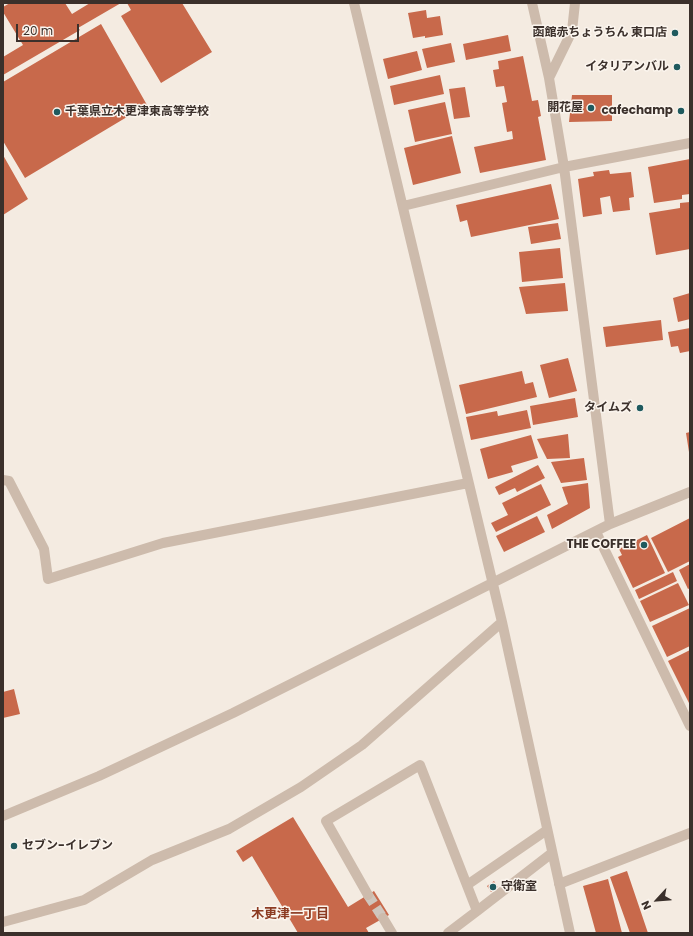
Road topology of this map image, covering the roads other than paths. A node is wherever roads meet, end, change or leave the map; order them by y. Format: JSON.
{"nodes":[{"id":1,"x":354,"y":3,"type":"edge"},
{"id":2,"x":532,"y":3,"type":"edge"},
{"id":3,"x":575,"y":3,"type":"edge"},
{"id":4,"x":549,"y":78,"type":"junction"},
{"id":5,"x":690,"y":143,"type":"edge"},
{"id":6,"x":564,"y":167,"type":"junction"},
{"id":7,"x":403,"y":206,"type":"junction"},
{"id":8,"x":3,"y":480,"type":"edge"},
{"id":9,"x":468,"y":483,"type":"junction"},
{"id":10,"x":690,"y":492,"type":"edge"},
{"id":11,"x":610,"y":524,"type":"junction"},
{"id":12,"x":596,"y":532,"type":"junction"},
{"id":13,"x":493,"y":583,"type":"junction"},
{"id":14,"x":502,"y":622,"type":"junction"},
{"id":15,"x":690,"y":726,"type":"edge"},
{"id":16,"x":3,"y":816,"type":"edge"},
{"id":17,"x":547,"y":830,"type":"junction"},
{"id":18,"x":690,"y":833,"type":"edge"},
{"id":19,"x":552,"y":853,"type":"junction"},
{"id":20,"x":559,"y":884,"type":"junction"},
{"id":21,"x":467,"y":885,"type":"junction"},
{"id":22,"x":368,"y":895,"type":"tunnel mouth"},
{"id":23,"x":477,"y":911,"type":"junction"},
{"id":24,"x":383,"y":918,"type":"tunnel mouth"},
{"id":25,"x":3,"y":922,"type":"edge"},
{"id":26,"x":392,"y":933,"type":"edge"},
{"id":27,"x":448,"y":933,"type":"edge"},
{"id":28,"x":570,"y":933,"type":"edge"}],
"edges":[{"from":1,"to":7,"type":"street"},
{"from":2,"to":4,"type":"street"},
{"from":3,"to":4,"type":"street"},
{"from":4,"to":6,"type":"street"},
{"from":5,"to":6,"type":"street"},
{"from":6,"to":7,"type":"street"},
{"from":6,"to":11,"type":"street"},
{"from":7,"to":9,"type":"street"},
{"from":8,"to":9,"type":"street"},
{"from":9,"to":13,"type":"street"},
{"from":10,"to":11,"type":"street"},
{"from":11,"to":12,"type":"street"},
{"from":12,"to":13,"type":"street"},
{"from":12,"to":15,"type":"street"},
{"from":13,"to":14,"type":"street"},
{"from":13,"to":16,"type":"street"},
{"from":14,"to":17,"type":"street"},
{"from":14,"to":25,"type":"street"},
{"from":17,"to":19,"type":"street"},
{"from":17,"to":21,"type":"street"},
{"from":18,"to":20,"type":"street"},
{"from":19,"to":20,"type":"street"},
{"from":19,"to":23,"type":"street"},
{"from":20,"to":28,"type":"street"},
{"from":21,"to":22,"type":"street"},
{"from":21,"to":23,"type":"street"},
{"from":23,"to":27,"type":"street"},
{"from":24,"to":26,"type":"street"}]}
